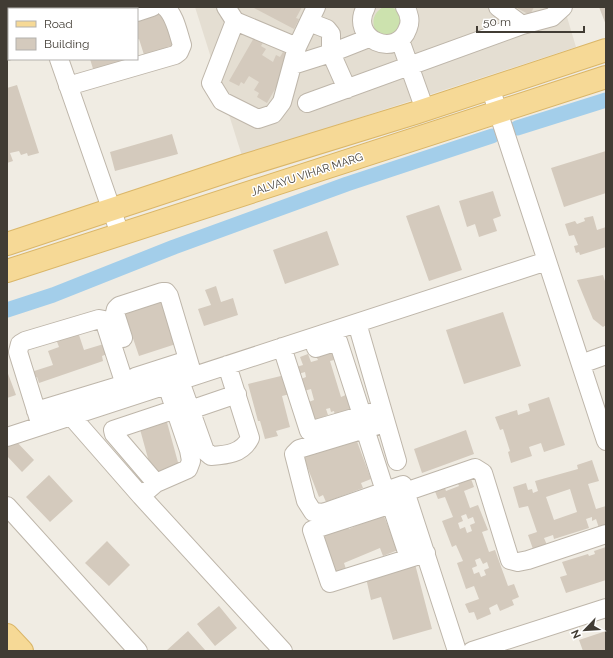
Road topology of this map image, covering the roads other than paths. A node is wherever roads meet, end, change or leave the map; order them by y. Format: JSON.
{"nodes":[{"id":1,"x":152,"y":7,"type":"edge"},
{"id":2,"x":165,"y":7,"type":"edge"},
{"id":3,"x":366,"y":7,"type":"edge"},
{"id":4,"x":498,"y":7,"type":"edge"},
{"id":5,"x":563,"y":7,"type":"edge"},
{"id":6,"x":410,"y":8,"type":"edge"},
{"id":7,"x":138,"y":12,"type":"edge"},
{"id":8,"x":231,"y":14,"type":"edge"},
{"id":9,"x":313,"y":15,"type":"edge"},
{"id":10,"x":522,"y":25,"type":"junction"},
{"id":11,"x":369,"y":38,"type":"junction"},
{"id":12,"x":396,"y":42,"type":"junction"},
{"id":13,"x":298,"y":47,"type":"junction"},
{"id":14,"x":606,"y":50,"type":"edge"},
{"id":15,"x":332,"y":53,"type":"junction"},
{"id":16,"x":58,"y":60,"type":"edge"},
{"id":17,"x":293,"y":65,"type":"junction"},
{"id":18,"x":405,"y":68,"type":"junction"},
{"id":19,"x":606,"y":77,"type":"edge"},
{"id":20,"x":68,"y":86,"type":"junction"},
{"id":21,"x":490,"y":88,"type":"junction"},
{"id":22,"x":347,"y":89,"type":"junction"},
{"id":23,"x":307,"y":104,"type":"dead end"},
{"id":24,"x":420,"y":112,"type":"junction"},
{"id":25,"x":500,"y":117,"type":"junction"},
{"id":26,"x":112,"y":210,"type":"junction"},
{"id":27,"x":120,"y":234,"type":"junction"},
{"id":28,"x":7,"y":244,"type":"edge"},
{"id":29,"x":547,"y":261,"type":"junction"},
{"id":30,"x":7,"y":271,"type":"edge"},
{"id":31,"x":357,"y":323,"type":"junction"},
{"id":32,"x":284,"y":353,"type":"junction"},
{"id":33,"x":606,"y":355,"type":"edge"},
{"id":34,"x":581,"y":364,"type":"junction"},
{"id":35,"x":227,"y":365,"type":"junction"},
{"id":36,"x":182,"y":375,"type":"junction"},
{"id":37,"x":132,"y":388,"type":"junction"},
{"id":38,"x":237,"y":394,"type":"junction"},
{"id":39,"x":183,"y":409,"type":"junction"},
{"id":40,"x":71,"y":416,"type":"junction"},
{"id":41,"x":383,"y":416,"type":"junction"},
{"id":42,"x":39,"y":418,"type":"junction"},
{"id":43,"x":364,"y":422,"type":"junction"},
{"id":44,"x":7,"y":437,"type":"edge"},
{"id":45,"x":606,"y":441,"type":"edge"},
{"id":46,"x":156,"y":483,"type":"junction"},
{"id":47,"x":398,"y":487,"type":"junction"},
{"id":48,"x":141,"y":496,"type":"junction"},
{"id":49,"x":7,"y":506,"type":"edge"},
{"id":50,"x":606,"y":534,"type":"edge"},
{"id":51,"x":418,"y":555,"type":"junction"},
{"id":52,"x":606,"y":608,"type":"edge"},
{"id":53,"x":7,"y":635,"type":"edge"},
{"id":54,"x":22,"y":651,"type":"edge"},
{"id":55,"x":138,"y":651,"type":"edge"},
{"id":56,"x":283,"y":651,"type":"edge"},
{"id":57,"x":458,"y":651,"type":"edge"},
{"id":58,"x":472,"y":651,"type":"edge"}],
"edges":[{"from":1,"to":7,"type":"street"},
{"from":2,"to":20,"type":"street"},
{"from":3,"to":11,"type":"street"},
{"from":4,"to":10,"type":"street"},
{"from":5,"to":10,"type":"street"},
{"from":6,"to":12,"type":"street"},
{"from":8,"to":13,"type":"street"},
{"from":8,"to":17,"type":"street"},
{"from":9,"to":13,"type":"street"},
{"from":9,"to":15,"type":"street"},
{"from":10,"to":18,"type":"street"},
{"from":11,"to":12,"type":"street"},
{"from":11,"to":15,"type":"street"},
{"from":12,"to":18,"type":"street"},
{"from":13,"to":17,"type":"street"},
{"from":14,"to":21,"type":"main road"},
{"from":15,"to":17,"type":"street"},
{"from":15,"to":22,"type":"street"},
{"from":16,"to":20,"type":"street"},
{"from":18,"to":22,"type":"street"},
{"from":18,"to":24,"type":"street"},
{"from":19,"to":25,"type":"main road","name":"JALVAYU VIHAR MARG"},
{"from":20,"to":26,"type":"street"},
{"from":21,"to":24,"type":"main road"},
{"from":21,"to":25,"type":"street"},
{"from":22,"to":23,"type":"street"},
{"from":24,"to":26,"type":"main road"},
{"from":25,"to":27,"type":"main road","name":"JALVAYU VIHAR MARG"},
{"from":25,"to":29,"type":"street"},
{"from":26,"to":27,"type":"street"},
{"from":26,"to":28,"type":"main road"},
{"from":27,"to":30,"type":"main road","name":"JALVAYU VIHAR MARG"},
{"from":29,"to":31,"type":"street"},
{"from":29,"to":34,"type":"street"},
{"from":31,"to":32,"type":"street"},
{"from":31,"to":41,"type":"street"},
{"from":32,"to":35,"type":"street"},
{"from":32,"to":43,"type":"street"},
{"from":32,"to":43,"type":"street"},
{"from":33,"to":34,"type":"street"},
{"from":34,"to":45,"type":"street"},
{"from":35,"to":36,"type":"street"},
{"from":35,"to":38,"type":"street"},
{"from":36,"to":37,"type":"street"},
{"from":36,"to":37,"type":"street"},
{"from":36,"to":37,"type":"street"},
{"from":36,"to":39,"type":"street"},
{"from":37,"to":40,"type":"street"},
{"from":37,"to":42,"type":"street"},
{"from":37,"to":42,"type":"street"},
{"from":38,"to":39,"type":"street"},
{"from":38,"to":39,"type":"street"},
{"from":39,"to":46,"type":"street"},
{"from":39,"to":46,"type":"street"},
{"from":40,"to":42,"type":"street"},
{"from":40,"to":48,"type":"street"},
{"from":41,"to":43,"type":"street"},
{"from":41,"to":47,"type":"street"},
{"from":42,"to":44,"type":"street"},
{"from":43,"to":47,"type":"street"},
{"from":43,"to":47,"type":"street"},
{"from":46,"to":48,"type":"street"},
{"from":47,"to":50,"type":"street"},
{"from":47,"to":51,"type":"street"},
{"from":47,"to":51,"type":"street"},
{"from":48,"to":56,"type":"street"},
{"from":49,"to":55,"type":"street"},
{"from":51,"to":57,"type":"street"},
{"from":52,"to":58,"type":"street"},
{"from":53,"to":54,"type":"main road"}]}
